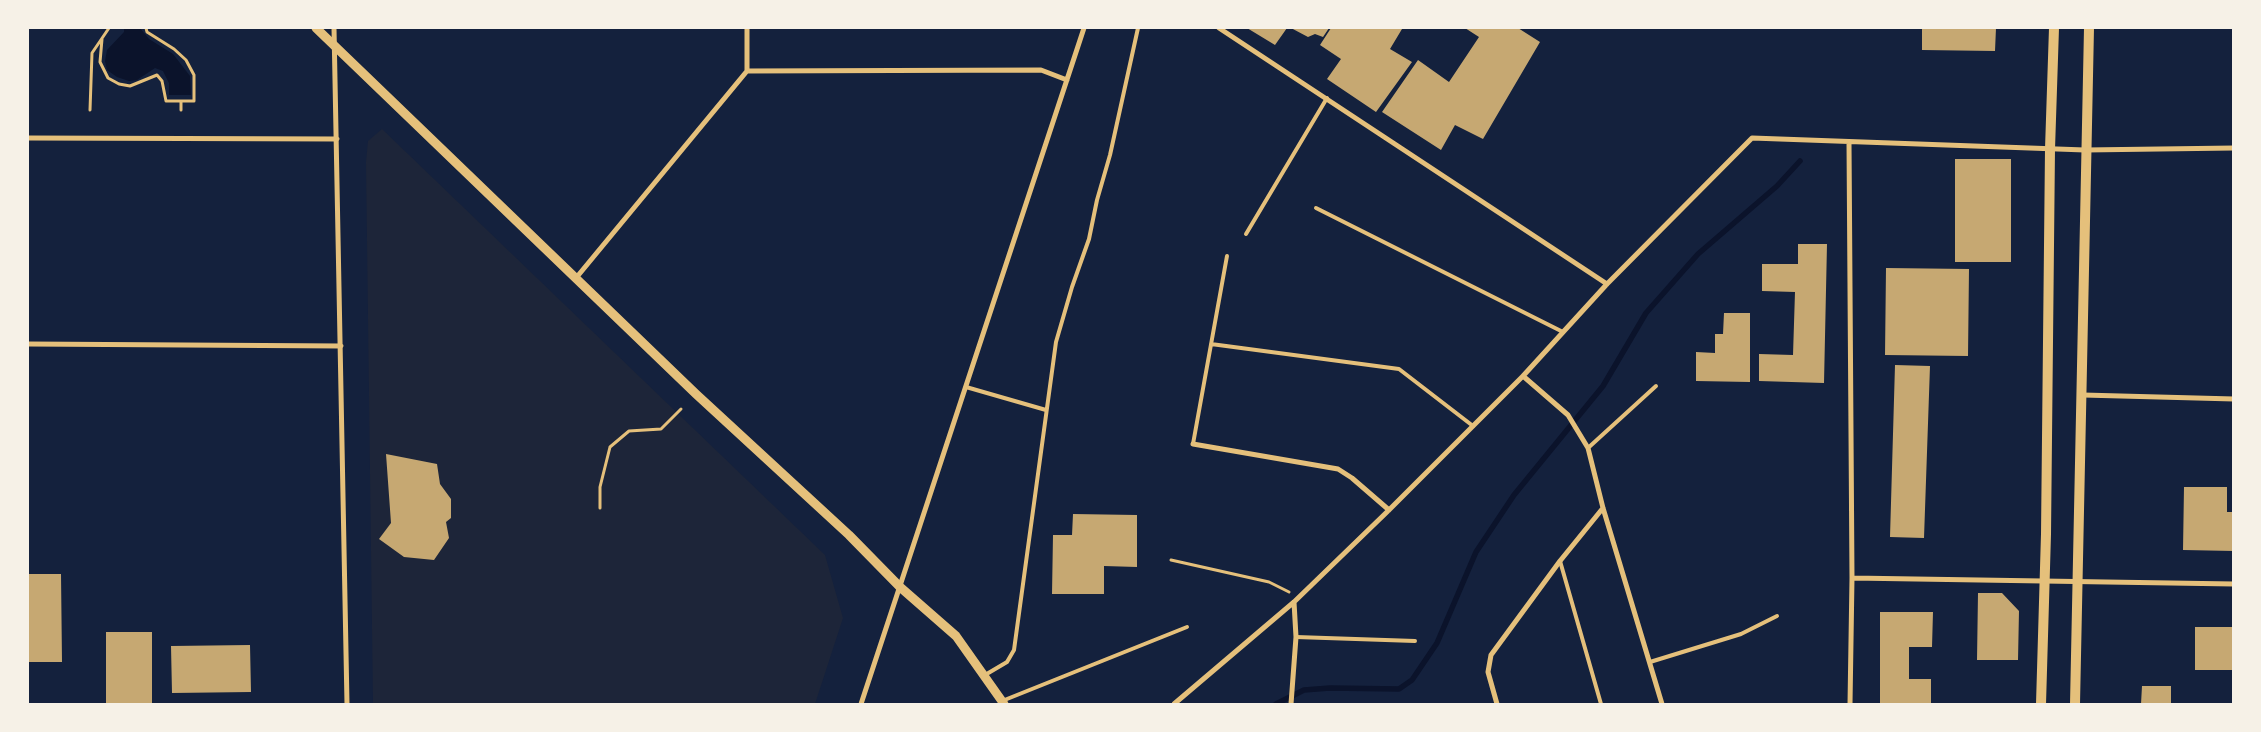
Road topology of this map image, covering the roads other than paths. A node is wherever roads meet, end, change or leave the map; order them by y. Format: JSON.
{"nodes":[{"id":1,"x":316,"y":28,"type":"edge"},
{"id":2,"x":334,"y":28,"type":"edge"},
{"id":3,"x":747,"y":28,"type":"edge"},
{"id":4,"x":1084,"y":28,"type":"edge"},
{"id":5,"x":1138,"y":28,"type":"edge"},
{"id":6,"x":1219,"y":28,"type":"edge"},
{"id":7,"x":2054,"y":28,"type":"edge"},
{"id":8,"x":2089,"y":28,"type":"edge"},
{"id":9,"x":334,"y":45,"type":"junction"},
{"id":10,"x":747,"y":71,"type":"junction"},
{"id":11,"x":1067,"y":80,"type":"junction"},
{"id":12,"x":1327,"y":98,"type":"junction"},
{"id":13,"x":28,"y":138,"type":"edge"},
{"id":14,"x":337,"y":139,"type":"junction"},
{"id":15,"x":1849,"y":142,"type":"junction"},
{"id":16,"x":2234,"y":148,"type":"edge"},
{"id":17,"x":2050,"y":149,"type":"junction"},
{"id":18,"x":2085,"y":150,"type":"junction"},
{"id":19,"x":1316,"y":208,"type":"dead end"},
{"id":20,"x":1246,"y":234,"type":"dead end"},
{"id":21,"x":1227,"y":256,"type":"dead end"},
{"id":22,"x":576,"y":278,"type":"junction"},
{"id":23,"x":1607,"y":284,"type":"junction"},
{"id":24,"x":1564,"y":332,"type":"junction"},
{"id":25,"x":28,"y":344,"type":"edge"},
{"id":26,"x":1211,"y":344,"type":"junction"},
{"id":27,"x":340,"y":346,"type":"junction"},
{"id":28,"x":1523,"y":376,"type":"junction"},
{"id":29,"x":1656,"y":386,"type":"dead end"},
{"id":30,"x":966,"y":387,"type":"junction"},
{"id":31,"x":2083,"y":395,"type":"junction"},
{"id":32,"x":2234,"y":399,"type":"edge"},
{"id":33,"x":1046,"y":410,"type":"junction"},
{"id":34,"x":1473,"y":426,"type":"junction"},
{"id":35,"x":1193,"y":444,"type":"joint"},
{"id":36,"x":1588,"y":448,"type":"junction"},
{"id":37,"x":1603,"y":508,"type":"junction"},
{"id":38,"x":1389,"y":510,"type":"junction"},
{"id":39,"x":1560,"y":561,"type":"junction"},
{"id":40,"x":1852,"y":578,"type":"junction"},
{"id":41,"x":2044,"y":581,"type":"junction"},
{"id":42,"x":2078,"y":581,"type":"junction"},
{"id":43,"x":2234,"y":584,"type":"edge"},
{"id":44,"x":900,"y":587,"type":"junction"},
{"id":45,"x":1294,"y":602,"type":"junction"},
{"id":46,"x":1777,"y":616,"type":"dead end"},
{"id":47,"x":1187,"y":627,"type":"dead end"},
{"id":48,"x":1296,"y":637,"type":"junction"},
{"id":49,"x":1415,"y":641,"type":"dead end"},
{"id":50,"x":1650,"y":662,"type":"junction"},
{"id":51,"x":986,"y":675,"type":"junction"},
{"id":52,"x":1003,"y":703,"type":"edge"},
{"id":53,"x":347,"y":704,"type":"edge"},
{"id":54,"x":861,"y":704,"type":"edge"},
{"id":55,"x":1174,"y":704,"type":"edge"},
{"id":56,"x":1291,"y":704,"type":"edge"},
{"id":57,"x":1497,"y":704,"type":"edge"},
{"id":58,"x":1602,"y":704,"type":"edge"},
{"id":59,"x":1662,"y":704,"type":"edge"},
{"id":60,"x":1850,"y":704,"type":"edge"},
{"id":61,"x":2041,"y":704,"type":"edge"},
{"id":62,"x":2076,"y":704,"type":"edge"}],
"edges":[{"from":1,"to":9,"type":"street"},
{"from":2,"to":9,"type":"street"},
{"from":3,"to":10,"type":"street"},
{"from":4,"to":11,"type":"street"},
{"from":5,"to":33,"type":"lane"},
{"from":6,"to":12,"type":"street"},
{"from":7,"to":17,"type":"main road"},
{"from":8,"to":18,"type":"main road"},
{"from":9,"to":14,"type":"street"},
{"from":9,"to":22,"type":"street"},
{"from":10,"to":11,"type":"street"},
{"from":10,"to":22,"type":"street"},
{"from":11,"to":30,"type":"street"},
{"from":12,"to":20,"type":"lane"},
{"from":12,"to":23,"type":"street"},
{"from":13,"to":14,"type":"street"},
{"from":14,"to":27,"type":"street"},
{"from":15,"to":17,"type":"street"},
{"from":15,"to":23,"type":"street"},
{"from":15,"to":40,"type":"street"},
{"from":16,"to":18,"type":"street"},
{"from":17,"to":18,"type":"street"},
{"from":17,"to":41,"type":"main road"},
{"from":18,"to":31,"type":"main road"},
{"from":19,"to":24,"type":"lane"},
{"from":21,"to":26,"type":"lane"},
{"from":22,"to":44,"type":"street"},
{"from":23,"to":24,"type":"street"},
{"from":24,"to":28,"type":"street"},
{"from":25,"to":27,"type":"street"},
{"from":26,"to":34,"type":"lane"},
{"from":26,"to":35,"type":"lane"},
{"from":27,"to":53,"type":"street"},
{"from":28,"to":34,"type":"street"},
{"from":28,"to":36,"type":"street"},
{"from":29,"to":36,"type":"lane"},
{"from":30,"to":33,"type":"lane"},
{"from":30,"to":44,"type":"street"},
{"from":31,"to":32,"type":"street"},
{"from":31,"to":42,"type":"main road"},
{"from":33,"to":51,"type":"lane"},
{"from":34,"to":38,"type":"street"},
{"from":35,"to":38,"type":"street"},
{"from":36,"to":37,"type":"street"},
{"from":37,"to":39,"type":"street"},
{"from":37,"to":50,"type":"street"},
{"from":38,"to":45,"type":"street"},
{"from":39,"to":57,"type":"street"},
{"from":39,"to":58,"type":"lane"},
{"from":40,"to":41,"type":"street"},
{"from":40,"to":60,"type":"street"},
{"from":41,"to":42,"type":"street"},
{"from":41,"to":61,"type":"main road"},
{"from":42,"to":43,"type":"street"},
{"from":42,"to":62,"type":"main road"},
{"from":44,"to":51,"type":"street"},
{"from":44,"to":54,"type":"street"},
{"from":45,"to":48,"type":"street"},
{"from":45,"to":55,"type":"street"},
{"from":46,"to":50,"type":"lane"},
{"from":47,"to":52,"type":"lane"},
{"from":48,"to":49,"type":"lane"},
{"from":48,"to":56,"type":"street"},
{"from":50,"to":59,"type":"street"},
{"from":51,"to":52,"type":"street"}]}
